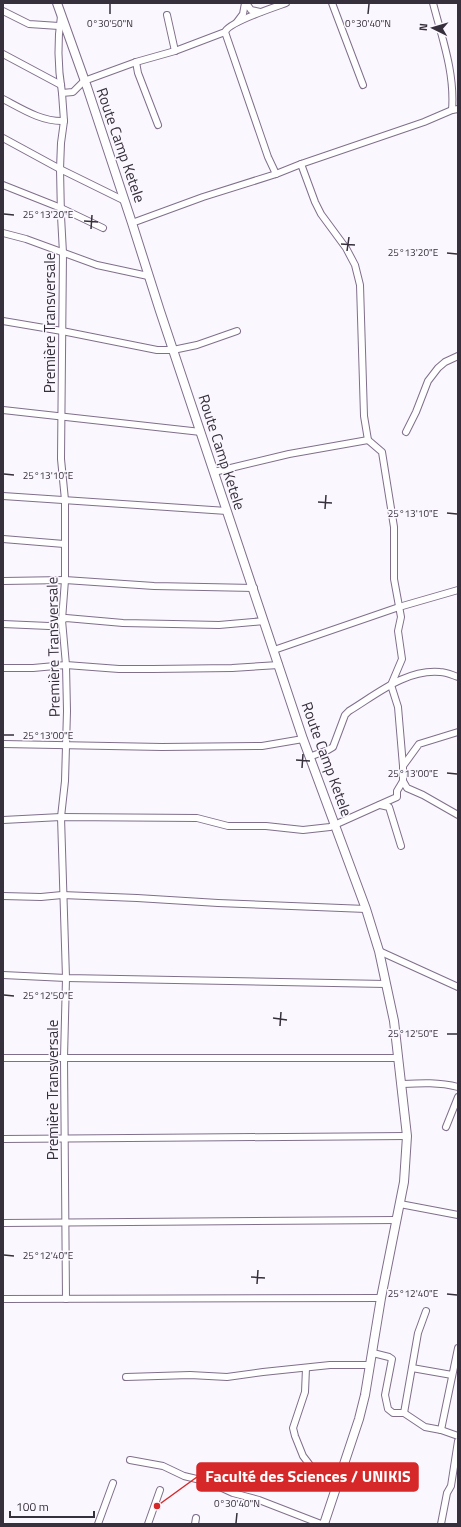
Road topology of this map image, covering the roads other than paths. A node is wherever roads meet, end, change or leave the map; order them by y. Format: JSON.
{"nodes":[{"id":1,"x":57,"y":3,"type":"edge"},
{"id":2,"x":246,"y":3,"type":"edge"},
{"id":3,"x":286,"y":3,"type":"edge"},
{"id":4,"x":332,"y":3,"type":"edge"},
{"id":5,"x":433,"y":3,"type":"edge"},
{"id":6,"x":3,"y":11,"type":"edge"},
{"id":7,"x":260,"y":12,"type":"junction"},
{"id":8,"x":167,"y":15,"type":"dead end"},
{"id":9,"x":61,"y":16,"type":"junction"},
{"id":10,"x":237,"y":23,"type":"junction"},
{"id":11,"x":59,"y":26,"type":"junction"},
{"id":12,"x":225,"y":32,"type":"junction"},
{"id":13,"x":175,"y":51,"type":"junction"},
{"id":14,"x":3,"y":54,"type":"edge"},
{"id":15,"x":136,"y":62,"type":"junction"},
{"id":16,"x":125,"y":66,"type":"junction"},
{"id":17,"x":138,"y":73,"type":"junction"},
{"id":18,"x":84,"y":81,"type":"junction"},
{"id":19,"x":61,"y":84,"type":"junction"},
{"id":20,"x":363,"y":85,"type":"dead end"},
{"id":21,"x":62,"y":93,"type":"junction"},
{"id":22,"x":3,"y":99,"type":"edge"},
{"id":23,"x":455,"y":109,"type":"edge"},
{"id":24,"x":64,"y":121,"type":"junction"},
{"id":25,"x":158,"y":126,"type":"dead end"},
{"id":26,"x":3,"y":138,"type":"edge"},
{"id":27,"x":301,"y":164,"type":"junction"},
{"id":28,"x":60,"y":169,"type":"junction"},
{"id":29,"x":276,"y":174,"type":"junction"},
{"id":30,"x":3,"y":186,"type":"edge"},
{"id":31,"x":125,"y":201,"type":"junction"},
{"id":32,"x":61,"y":208,"type":"junction"},
{"id":33,"x":132,"y":223,"type":"junction"},
{"id":34,"x":103,"y":228,"type":"dead end"},
{"id":35,"x":3,"y":234,"type":"edge"},
{"id":36,"x":63,"y":253,"type":"junction"},
{"id":37,"x":148,"y":276,"type":"junction"},
{"id":38,"x":3,"y":322,"type":"edge"},
{"id":39,"x":62,"y":331,"type":"junction"},
{"id":40,"x":237,"y":331,"type":"dead end"},
{"id":41,"x":173,"y":350,"type":"junction"},
{"id":42,"x":458,"y":356,"type":"edge"},
{"id":43,"x":3,"y":410,"type":"edge"},
{"id":44,"x":62,"y":417,"type":"junction"},
{"id":45,"x":201,"y":432,"type":"junction"},
{"id":46,"x":406,"y":432,"type":"dead end"},
{"id":47,"x":368,"y":440,"type":"junction"},
{"id":48,"x":214,"y":472,"type":"junction"},
{"id":49,"x":3,"y":496,"type":"edge"},
{"id":50,"x":65,"y":500,"type":"junction"},
{"id":51,"x":227,"y":511,"type":"junction"},
{"id":52,"x":3,"y":539,"type":"edge"},
{"id":53,"x":64,"y":544,"type":"junction"},
{"id":54,"x":65,"y":580,"type":"junction"},
{"id":55,"x":3,"y":581,"type":"edge"},
{"id":56,"x":254,"y":588,"type":"junction"},
{"id":57,"x":458,"y":590,"type":"edge"},
{"id":58,"x":399,"y":608,"type":"junction"},
{"id":59,"x":62,"y":620,"type":"junction"},
{"id":60,"x":264,"y":621,"type":"junction"},
{"id":61,"x":3,"y":624,"type":"edge"},
{"id":62,"x":274,"y":650,"type":"junction"},
{"id":63,"x":66,"y":665,"type":"junction"},
{"id":64,"x":279,"y":665,"type":"junction"},
{"id":65,"x":3,"y":668,"type":"edge"},
{"id":66,"x":458,"y":677,"type":"edge"},
{"id":67,"x":391,"y":685,"type":"junction"},
{"id":68,"x":458,"y":732,"type":"edge"},
{"id":69,"x":303,"y":739,"type":"junction"},
{"id":70,"x":3,"y":744,"type":"edge"},
{"id":71,"x":66,"y":746,"type":"junction"},
{"id":72,"x":309,"y":756,"type":"junction"},
{"id":73,"x":403,"y":766,"type":"junction"},
{"id":74,"x":403,"y":781,"type":"junction"},
{"id":75,"x":379,"y":805,"type":"junction"},
{"id":76,"x":458,"y":815,"type":"edge"},
{"id":77,"x":61,"y":817,"type":"junction"},
{"id":78,"x":3,"y":820,"type":"edge"},
{"id":79,"x":335,"y":825,"type":"junction"},
{"id":80,"x":401,"y":846,"type":"dead end"},
{"id":81,"x":62,"y":895,"type":"junction"},
{"id":82,"x":3,"y":896,"type":"edge"},
{"id":83,"x":366,"y":909,"type":"junction"},
{"id":84,"x":379,"y":951,"type":"junction"},
{"id":85,"x":3,"y":975,"type":"edge"},
{"id":86,"x":66,"y":978,"type":"junction"},
{"id":87,"x":386,"y":984,"type":"junction"},
{"id":88,"x":458,"y":987,"type":"edge"},
{"id":89,"x":3,"y":1058,"type":"edge"},
{"id":90,"x":64,"y":1058,"type":"junction"},
{"id":91,"x":399,"y":1058,"type":"junction"},
{"id":92,"x":402,"y":1084,"type":"junction"},
{"id":93,"x":458,"y":1087,"type":"edge"},
{"id":94,"x":458,"y":1097,"type":"edge"},
{"id":95,"x":446,"y":1127,"type":"dead end"},
{"id":96,"x":408,"y":1136,"type":"junction"},
{"id":97,"x":3,"y":1139,"type":"edge"},
{"id":98,"x":65,"y":1139,"type":"junction"},
{"id":99,"x":400,"y":1204,"type":"junction"},
{"id":100,"x":458,"y":1215,"type":"edge"},
{"id":101,"x":396,"y":1220,"type":"junction"},
{"id":102,"x":65,"y":1222,"type":"junction"},
{"id":103,"x":3,"y":1223,"type":"edge"},
{"id":104,"x":381,"y":1298,"type":"junction"},
{"id":105,"x":3,"y":1299,"type":"edge"},
{"id":106,"x":66,"y":1299,"type":"junction"},
{"id":107,"x":426,"y":1311,"type":"dead end"},
{"id":108,"x":458,"y":1348,"type":"edge"},
{"id":109,"x":373,"y":1353,"type":"junction"},
{"id":110,"x":370,"y":1365,"type":"junction"},
{"id":111,"x":306,"y":1368,"type":"junction"},
{"id":112,"x":412,"y":1368,"type":"junction"},
{"id":113,"x":452,"y":1375,"type":"junction"},
{"id":114,"x":126,"y":1377,"type":"dead end"},
{"id":115,"x":404,"y":1414,"type":"junction"},
{"id":116,"x":441,"y":1430,"type":"junction"},
{"id":117,"x":458,"y":1436,"type":"edge"},
{"id":118,"x":458,"y":1441,"type":"edge"},
{"id":119,"x":130,"y":1460,"type":"dead end"},
{"id":120,"x":339,"y":1480,"type":"junction"},
{"id":121,"x":113,"y":1483,"type":"dead end"},
{"id":122,"x":160,"y":1490,"type":"dead end"},
{"id":123,"x":98,"y":1524,"type":"edge"},
{"id":124,"x":148,"y":1524,"type":"edge"},
{"id":125,"x":323,"y":1524,"type":"edge"},
{"id":126,"x":441,"y":1524,"type":"edge"}],
"edges":[{"from":1,"to":9,"type":"street","name":"Route Camp Ketele"},
{"from":2,"to":7,"type":"street"},
{"from":2,"to":10,"type":"street"},
{"from":3,"to":7,"type":"street"},
{"from":4,"to":20,"type":"street"},
{"from":5,"to":23,"type":"street"},
{"from":6,"to":11,"type":"street"},
{"from":7,"to":10,"type":"street"},
{"from":8,"to":13,"type":"street"},
{"from":9,"to":11,"type":"street","name":"Première Transversale"},
{"from":9,"to":18,"type":"street","name":"Route Camp Ketele"},
{"from":10,"to":12,"type":"street"},
{"from":11,"to":19,"type":"street","name":"Première Transversale"},
{"from":12,"to":13,"type":"street"},
{"from":12,"to":29,"type":"street"},
{"from":13,"to":15,"type":"street"},
{"from":14,"to":19,"type":"street"},
{"from":15,"to":16,"type":"street"},
{"from":15,"to":17,"type":"street"},
{"from":16,"to":17,"type":"street"},
{"from":16,"to":18,"type":"street"},
{"from":17,"to":25,"type":"street"},
{"from":18,"to":21,"type":"street"},
{"from":18,"to":31,"type":"street","name":"Route Camp Ketele"},
{"from":19,"to":21,"type":"street","name":"Première Transversale"},
{"from":21,"to":24,"type":"street","name":"Première Transversale"},
{"from":22,"to":24,"type":"street"},
{"from":23,"to":27,"type":"street"},
{"from":24,"to":28,"type":"street","name":"Première Transversale"},
{"from":26,"to":28,"type":"street"},
{"from":27,"to":29,"type":"street"},
{"from":27,"to":47,"type":"street"},
{"from":28,"to":31,"type":"street"},
{"from":28,"to":32,"type":"street","name":"Première Transversale"},
{"from":29,"to":33,"type":"street"},
{"from":30,"to":32,"type":"street"},
{"from":31,"to":33,"type":"street","name":"Route Camp Ketele"},
{"from":32,"to":34,"type":"street"},
{"from":32,"to":36,"type":"street","name":"Première Transversale"},
{"from":33,"to":37,"type":"street","name":"Route Camp Ketele"},
{"from":35,"to":36,"type":"street"},
{"from":36,"to":37,"type":"street"},
{"from":36,"to":39,"type":"street","name":"Première Transversale"},
{"from":37,"to":41,"type":"street","name":"Route Camp Ketele"},
{"from":38,"to":39,"type":"street"},
{"from":39,"to":41,"type":"street"},
{"from":39,"to":44,"type":"street","name":"Première Transversale"},
{"from":40,"to":41,"type":"street"},
{"from":41,"to":45,"type":"street","name":"Route Camp Ketele"},
{"from":42,"to":46,"type":"street"},
{"from":43,"to":44,"type":"street"},
{"from":44,"to":45,"type":"street"},
{"from":44,"to":50,"type":"street","name":"Première Transversale"},
{"from":45,"to":48,"type":"street","name":"Route Camp Ketele"},
{"from":47,"to":48,"type":"street"},
{"from":47,"to":58,"type":"street"},
{"from":48,"to":51,"type":"street","name":"Route Camp Ketele"},
{"from":49,"to":50,"type":"street"},
{"from":50,"to":51,"type":"street"},
{"from":50,"to":53,"type":"street","name":"Première Transversale"},
{"from":51,"to":56,"type":"street","name":"Route Camp Ketele"},
{"from":52,"to":53,"type":"street"},
{"from":53,"to":54,"type":"street","name":"Première Transversale"},
{"from":54,"to":55,"type":"street"},
{"from":54,"to":56,"type":"street"},
{"from":54,"to":59,"type":"street","name":"Première Transversale"},
{"from":56,"to":60,"type":"street","name":"Route Camp Ketele"},
{"from":57,"to":58,"type":"street"},
{"from":58,"to":62,"type":"street"},
{"from":58,"to":67,"type":"street"},
{"from":59,"to":60,"type":"street"},
{"from":59,"to":61,"type":"street"},
{"from":59,"to":63,"type":"street","name":"Première Transversale"},
{"from":60,"to":62,"type":"street","name":"Route Camp Ketele"},
{"from":62,"to":64,"type":"street","name":"Route Camp Ketele"},
{"from":63,"to":64,"type":"street"},
{"from":63,"to":65,"type":"street"},
{"from":63,"to":71,"type":"street","name":"Première Transversale"},
{"from":64,"to":69,"type":"street","name":"Route Camp Ketele"},
{"from":66,"to":67,"type":"street"},
{"from":67,"to":72,"type":"street"},
{"from":67,"to":73,"type":"street"},
{"from":68,"to":73,"type":"street"},
{"from":69,"to":71,"type":"street"},
{"from":69,"to":72,"type":"street","name":"Route Camp Ketele"},
{"from":70,"to":71,"type":"street"},
{"from":71,"to":77,"type":"street","name":"Première Transversale"},
{"from":72,"to":79,"type":"street","name":"Route Camp Ketele"},
{"from":73,"to":74,"type":"street"},
{"from":74,"to":75,"type":"street"},
{"from":74,"to":76,"type":"street"},
{"from":75,"to":79,"type":"street"},
{"from":75,"to":80,"type":"street"},
{"from":77,"to":78,"type":"street"},
{"from":77,"to":79,"type":"street"},
{"from":77,"to":81,"type":"street","name":"Première Transversale"},
{"from":79,"to":83,"type":"street","name":"Route Camp Ketele"},
{"from":81,"to":82,"type":"street"},
{"from":81,"to":83,"type":"street"},
{"from":81,"to":86,"type":"street","name":"Première Transversale"},
{"from":83,"to":84,"type":"street","name":"Route Camp Ketele"},
{"from":84,"to":87,"type":"street","name":"Route Camp Ketele"},
{"from":84,"to":88,"type":"street"},
{"from":85,"to":86,"type":"street"},
{"from":86,"to":87,"type":"street"},
{"from":86,"to":90,"type":"street","name":"Première Transversale"},
{"from":87,"to":91,"type":"street","name":"Route Camp Ketele"},
{"from":89,"to":90,"type":"street"},
{"from":90,"to":91,"type":"street"},
{"from":90,"to":98,"type":"street","name":"Première Transversale"},
{"from":91,"to":92,"type":"street","name":"Route Camp Ketele"},
{"from":92,"to":93,"type":"street"},
{"from":92,"to":96,"type":"street","name":"Route Camp Ketele"},
{"from":94,"to":95,"type":"street"},
{"from":96,"to":98,"type":"street"},
{"from":96,"to":99,"type":"street","name":"Route Camp Ketele"},
{"from":97,"to":98,"type":"street"},
{"from":98,"to":102,"type":"street","name":"Première Transversale"},
{"from":99,"to":100,"type":"street"},
{"from":99,"to":101,"type":"street","name":"Route Camp Ketele"},
{"from":101,"to":102,"type":"street"},
{"from":101,"to":104,"type":"street","name":"Route Camp Ketele"},
{"from":102,"to":103,"type":"street"},
{"from":102,"to":106,"type":"street","name":"Première Transversale"},
{"from":104,"to":106,"type":"street"},
{"from":104,"to":109,"type":"street","name":"Route Camp Ketele"},
{"from":105,"to":106,"type":"street"},
{"from":107,"to":112,"type":"street"},
{"from":108,"to":113,"type":"street"},
{"from":109,"to":110,"type":"street","name":"Route Camp Ketele"},
{"from":109,"to":115,"type":"street"},
{"from":110,"to":111,"type":"street"},
{"from":110,"to":120,"type":"street","name":"Route Camp Ketele"},
{"from":111,"to":114,"type":"street"},
{"from":111,"to":120,"type":"street"},
{"from":112,"to":113,"type":"street"},
{"from":112,"to":115,"type":"street"},
{"from":113,"to":116,"type":"street"},
{"from":115,"to":116,"type":"street"},
{"from":116,"to":117,"type":"street"},
{"from":118,"to":126,"type":"street"},
{"from":119,"to":125,"type":"street"},
{"from":120,"to":125,"type":"street","name":"Route Camp Ketele"},
{"from":121,"to":123,"type":"street"},
{"from":122,"to":124,"type":"street"}]}
